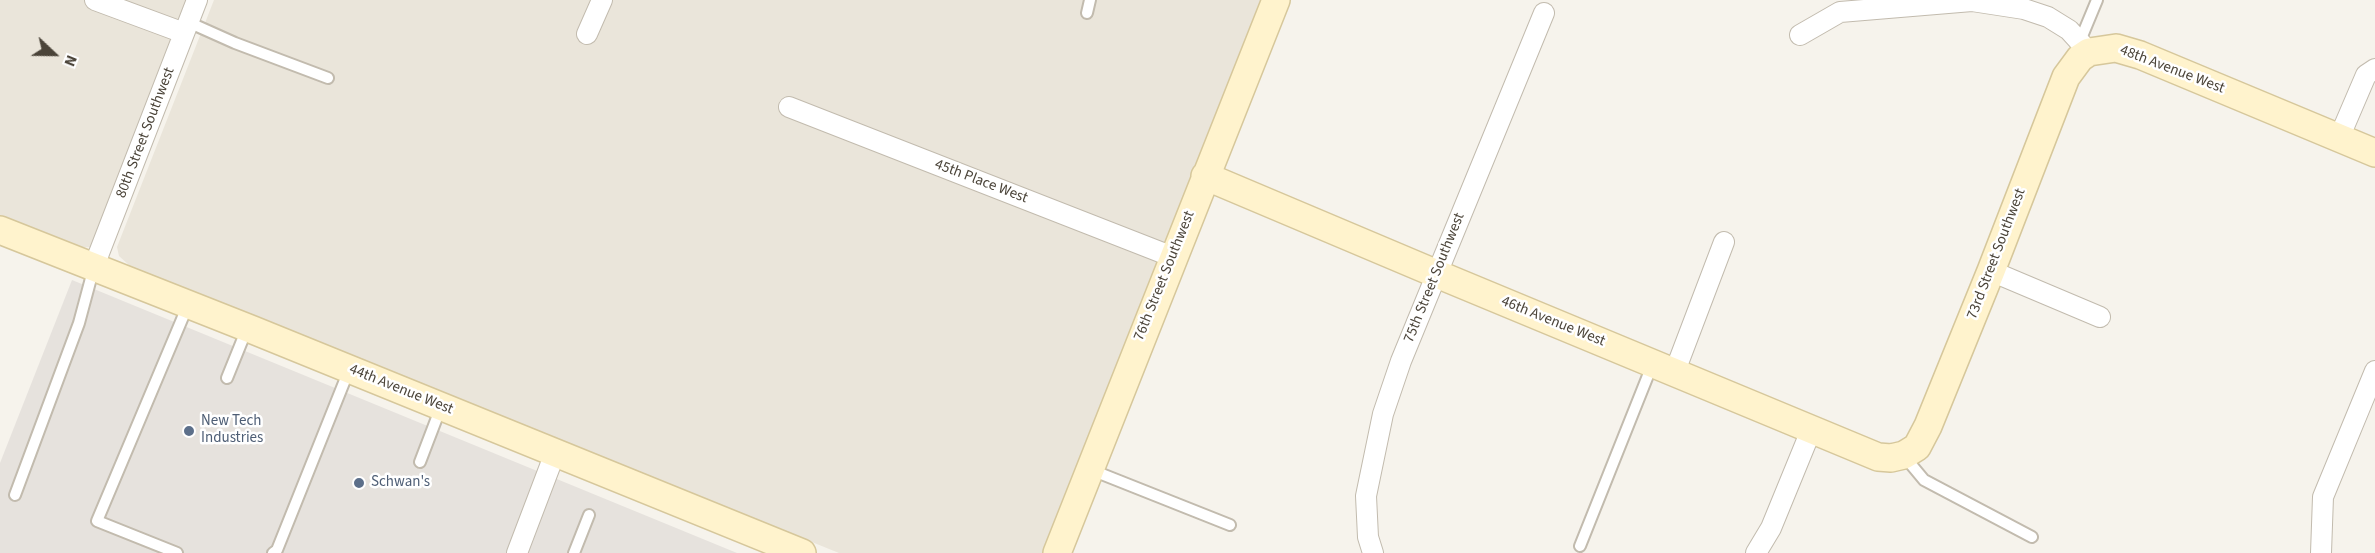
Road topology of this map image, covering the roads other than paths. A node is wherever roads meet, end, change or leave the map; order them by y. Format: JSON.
{"nodes":[{"id":1,"x":95,"y":0,"type":"edge"},
{"id":2,"x":197,"y":0,"type":"edge"},
{"id":3,"x":602,"y":0,"type":"edge"},
{"id":4,"x":1090,"y":0,"type":"edge"},
{"id":5,"x":1276,"y":0,"type":"edge"},
{"id":6,"x":1972,"y":0,"type":"edge"},
{"id":7,"x":2097,"y":0,"type":"edge"},
{"id":8,"x":1087,"y":13,"type":"dead end"},
{"id":9,"x":1544,"y":13,"type":"dead end"},
{"id":10,"x":186,"y":28,"type":"junction"},
{"id":11,"x":587,"y":34,"type":"dead end"},
{"id":12,"x":1800,"y":35,"type":"dead end"},
{"id":13,"x":2085,"y":46,"type":"junction"},
{"id":14,"x":2375,"y":69,"type":"edge"},
{"id":15,"x":328,"y":78,"type":"dead end"},
{"id":16,"x":789,"y":106,"type":"dead end"},
{"id":17,"x":2339,"y":138,"type":"junction"},
{"id":18,"x":2375,"y":153,"type":"edge"},
{"id":19,"x":1205,"y":176,"type":"junction"},
{"id":20,"x":0,"y":230,"type":"edge"},
{"id":21,"x":1724,"y":242,"type":"dead end"},
{"id":22,"x":1173,"y":257,"type":"junction"},
{"id":23,"x":94,"y":266,"type":"junction"},
{"id":24,"x":1991,"y":271,"type":"junction"},
{"id":25,"x":1437,"y":274,"type":"junction"},
{"id":26,"x":188,"y":305,"type":"junction"},
{"id":27,"x":2100,"y":317,"type":"dead end"},
{"id":28,"x":253,"y":330,"type":"junction"},
{"id":29,"x":1664,"y":367,"type":"junction"},
{"id":30,"x":349,"y":370,"type":"junction"},
{"id":31,"x":227,"y":378,"type":"dead end"},
{"id":32,"x":2373,"y":382,"type":"edge"},
{"id":33,"x":441,"y":406,"type":"junction"},
{"id":34,"x":1812,"y":428,"type":"junction"},
{"id":35,"x":555,"y":453,"type":"junction"},
{"id":36,"x":1904,"y":455,"type":"junction"},
{"id":37,"x":420,"y":462,"type":"dead end"},
{"id":38,"x":1089,"y":469,"type":"junction"},
{"id":39,"x":15,"y":495,"type":"dead end"},
{"id":40,"x":589,"y":515,"type":"dead end"},
{"id":41,"x":1230,"y":525,"type":"dead end"},
{"id":42,"x":2032,"y":537,"type":"dead end"},
{"id":43,"x":1580,"y":546,"type":"dead end"},
{"id":44,"x":177,"y":553,"type":"edge"},
{"id":45,"x":273,"y":553,"type":"edge"},
{"id":46,"x":517,"y":553,"type":"edge"},
{"id":47,"x":574,"y":553,"type":"edge"},
{"id":48,"x":802,"y":553,"type":"edge"},
{"id":49,"x":1057,"y":553,"type":"edge"},
{"id":50,"x":1373,"y":553,"type":"edge"},
{"id":51,"x":1756,"y":553,"type":"edge"},
{"id":52,"x":2321,"y":553,"type":"edge"}],
"edges":[{"from":1,"to":10,"type":"street"},
{"from":2,"to":10,"type":"street","name":"80th Street Southwest"},
{"from":3,"to":11,"type":"street"},
{"from":4,"to":8,"type":"lane"},
{"from":5,"to":19,"type":"street","name":"76th Street Southwest"},
{"from":6,"to":12,"type":"street"},
{"from":6,"to":13,"type":"street"},
{"from":7,"to":13,"type":"lane"},
{"from":9,"to":25,"type":"street","name":"75th Street Southwest"},
{"from":10,"to":15,"type":"lane"},
{"from":10,"to":23,"type":"street","name":"80th Street Southwest"},
{"from":13,"to":17,"type":"street","name":"48th Avenue West"},
{"from":13,"to":24,"type":"street","name":"73rd Street Southwest"},
{"from":14,"to":17,"type":"street"},
{"from":16,"to":22,"type":"street","name":"45th Place West"},
{"from":17,"to":18,"type":"street","name":"48th Avenue West"},
{"from":19,"to":22,"type":"street","name":"76th Street Southwest"},
{"from":19,"to":25,"type":"street","name":"46th Avenue West"},
{"from":20,"to":23,"type":"street","name":"44th Avenue West"},
{"from":21,"to":29,"type":"street"},
{"from":22,"to":38,"type":"street","name":"76th Street Southwest"},
{"from":23,"to":26,"type":"street","name":"44th Avenue West"},
{"from":23,"to":39,"type":"lane"},
{"from":24,"to":27,"type":"street"},
{"from":24,"to":36,"type":"street","name":"73rd Street Southwest"},
{"from":25,"to":29,"type":"street","name":"46th Avenue West"},
{"from":25,"to":50,"type":"street","name":"75th Street Southwest"},
{"from":26,"to":28,"type":"street","name":"44th Avenue West"},
{"from":26,"to":44,"type":"lane"},
{"from":28,"to":30,"type":"street","name":"44th Avenue West"},
{"from":28,"to":31,"type":"lane"},
{"from":29,"to":34,"type":"street","name":"46th Avenue West"},
{"from":29,"to":43,"type":"lane"},
{"from":30,"to":33,"type":"street","name":"44th Avenue West"},
{"from":30,"to":45,"type":"lane"},
{"from":32,"to":52,"type":"street"},
{"from":33,"to":35,"type":"street","name":"44th Avenue West"},
{"from":33,"to":37,"type":"lane"},
{"from":34,"to":36,"type":"street","name":"46th Avenue West"},
{"from":34,"to":51,"type":"street"},
{"from":35,"to":46,"type":"street"},
{"from":35,"to":48,"type":"street","name":"44th Avenue West"},
{"from":36,"to":42,"type":"lane"},
{"from":38,"to":41,"type":"lane"},
{"from":38,"to":49,"type":"street","name":"76th Street Southwest"},
{"from":40,"to":47,"type":"lane"}]}
